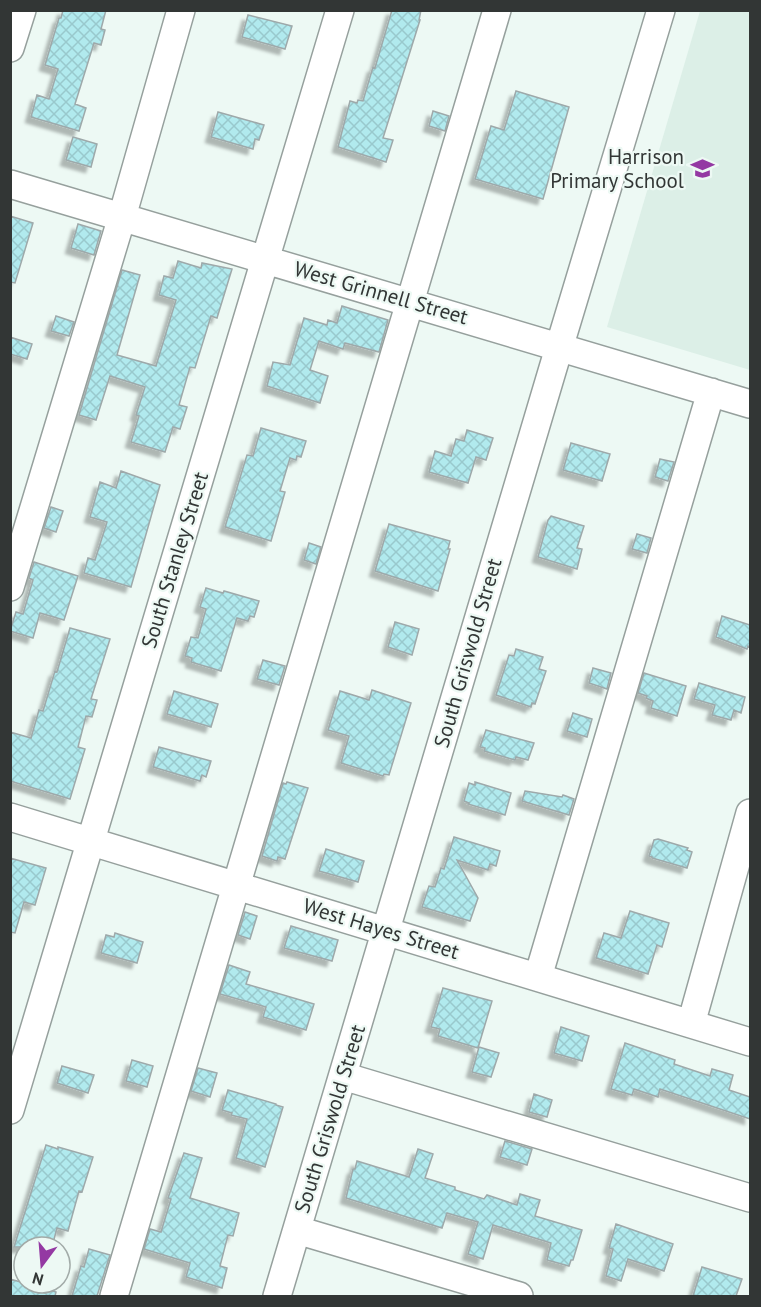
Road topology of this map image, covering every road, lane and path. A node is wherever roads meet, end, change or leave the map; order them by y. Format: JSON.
{"nodes":[{"id":1,"x":22,"y":10,"type":"edge"},
{"id":2,"x":181,"y":10,"type":"edge"},
{"id":3,"x":340,"y":10,"type":"edge"},
{"id":4,"x":497,"y":10,"type":"edge"},
{"id":5,"x":661,"y":10,"type":"edge"},
{"id":6,"x":10,"y":48,"type":"edge"},
{"id":7,"x":10,"y":184,"type":"edge"},
{"id":8,"x":122,"y":217,"type":"junction"},
{"id":9,"x":266,"y":260,"type":"junction"},
{"id":10,"x":411,"y":302,"type":"junction"},
{"id":11,"x":559,"y":346,"type":"junction"},
{"id":12,"x":711,"y":392,"type":"junction"},
{"id":13,"x":750,"y":404,"type":"edge"},
{"id":14,"x":10,"y":587,"type":"edge"},
{"id":15,"x":750,"y":813,"type":"edge"},
{"id":16,"x":10,"y":816,"type":"edge"},
{"id":17,"x":91,"y":840,"type":"junction"},
{"id":18,"x":238,"y":885,"type":"junction"},
{"id":19,"x":387,"y":930,"type":"junction"},
{"id":20,"x":538,"y":977,"type":"junction"},
{"id":21,"x":691,"y":1024,"type":"junction"},
{"id":22,"x":750,"y":1042,"type":"edge"},
{"id":23,"x":343,"y":1076,"type":"junction"},
{"id":24,"x":10,"y":1110,"type":"edge"},
{"id":25,"x":750,"y":1198,"type":"edge"},
{"id":26,"x":297,"y":1230,"type":"junction"},
{"id":27,"x":114,"y":1296,"type":"edge"},
{"id":28,"x":277,"y":1296,"type":"edge"},
{"id":29,"x":519,"y":1296,"type":"edge"}],
"edges":[{"from":1,"to":6,"type":"street"},
{"from":2,"to":8,"type":"street"},
{"from":3,"to":9,"type":"street","name":"South Stanley Street"},
{"from":4,"to":10,"type":"street"},
{"from":5,"to":11,"type":"street","name":"South Griswold Street"},
{"from":7,"to":8,"type":"street","name":"West Grinnell Street"},
{"from":8,"to":9,"type":"street","name":"West Grinnell Street"},
{"from":8,"to":14,"type":"street"},
{"from":9,"to":10,"type":"street","name":"West Grinnell Street"},
{"from":9,"to":17,"type":"street","name":"South Stanley Street"},
{"from":10,"to":11,"type":"street","name":"West Grinnell Street"},
{"from":10,"to":18,"type":"street"},
{"from":11,"to":12,"type":"street","name":"West Grinnell Street"},
{"from":11,"to":19,"type":"street","name":"South Griswold Street"},
{"from":12,"to":13,"type":"street","name":"West Grinnell Street"},
{"from":12,"to":20,"type":"street"},
{"from":15,"to":21,"type":"street"},
{"from":16,"to":17,"type":"street","name":"West Hayes Street"},
{"from":17,"to":18,"type":"street","name":"West Hayes Street"},
{"from":17,"to":24,"type":"street","name":"South Stanley Street"},
{"from":18,"to":19,"type":"street","name":"West Hayes Street"},
{"from":18,"to":27,"type":"street"},
{"from":19,"to":20,"type":"street","name":"West Hayes Street"},
{"from":19,"to":23,"type":"street","name":"South Griswold Street"},
{"from":20,"to":21,"type":"street","name":"West Hayes Street"},
{"from":21,"to":22,"type":"street","name":"West Hayes Street"},
{"from":23,"to":25,"type":"street"},
{"from":23,"to":26,"type":"street","name":"South Griswold Street"},
{"from":26,"to":28,"type":"street","name":"South Griswold Street"},
{"from":26,"to":29,"type":"street"}]}
